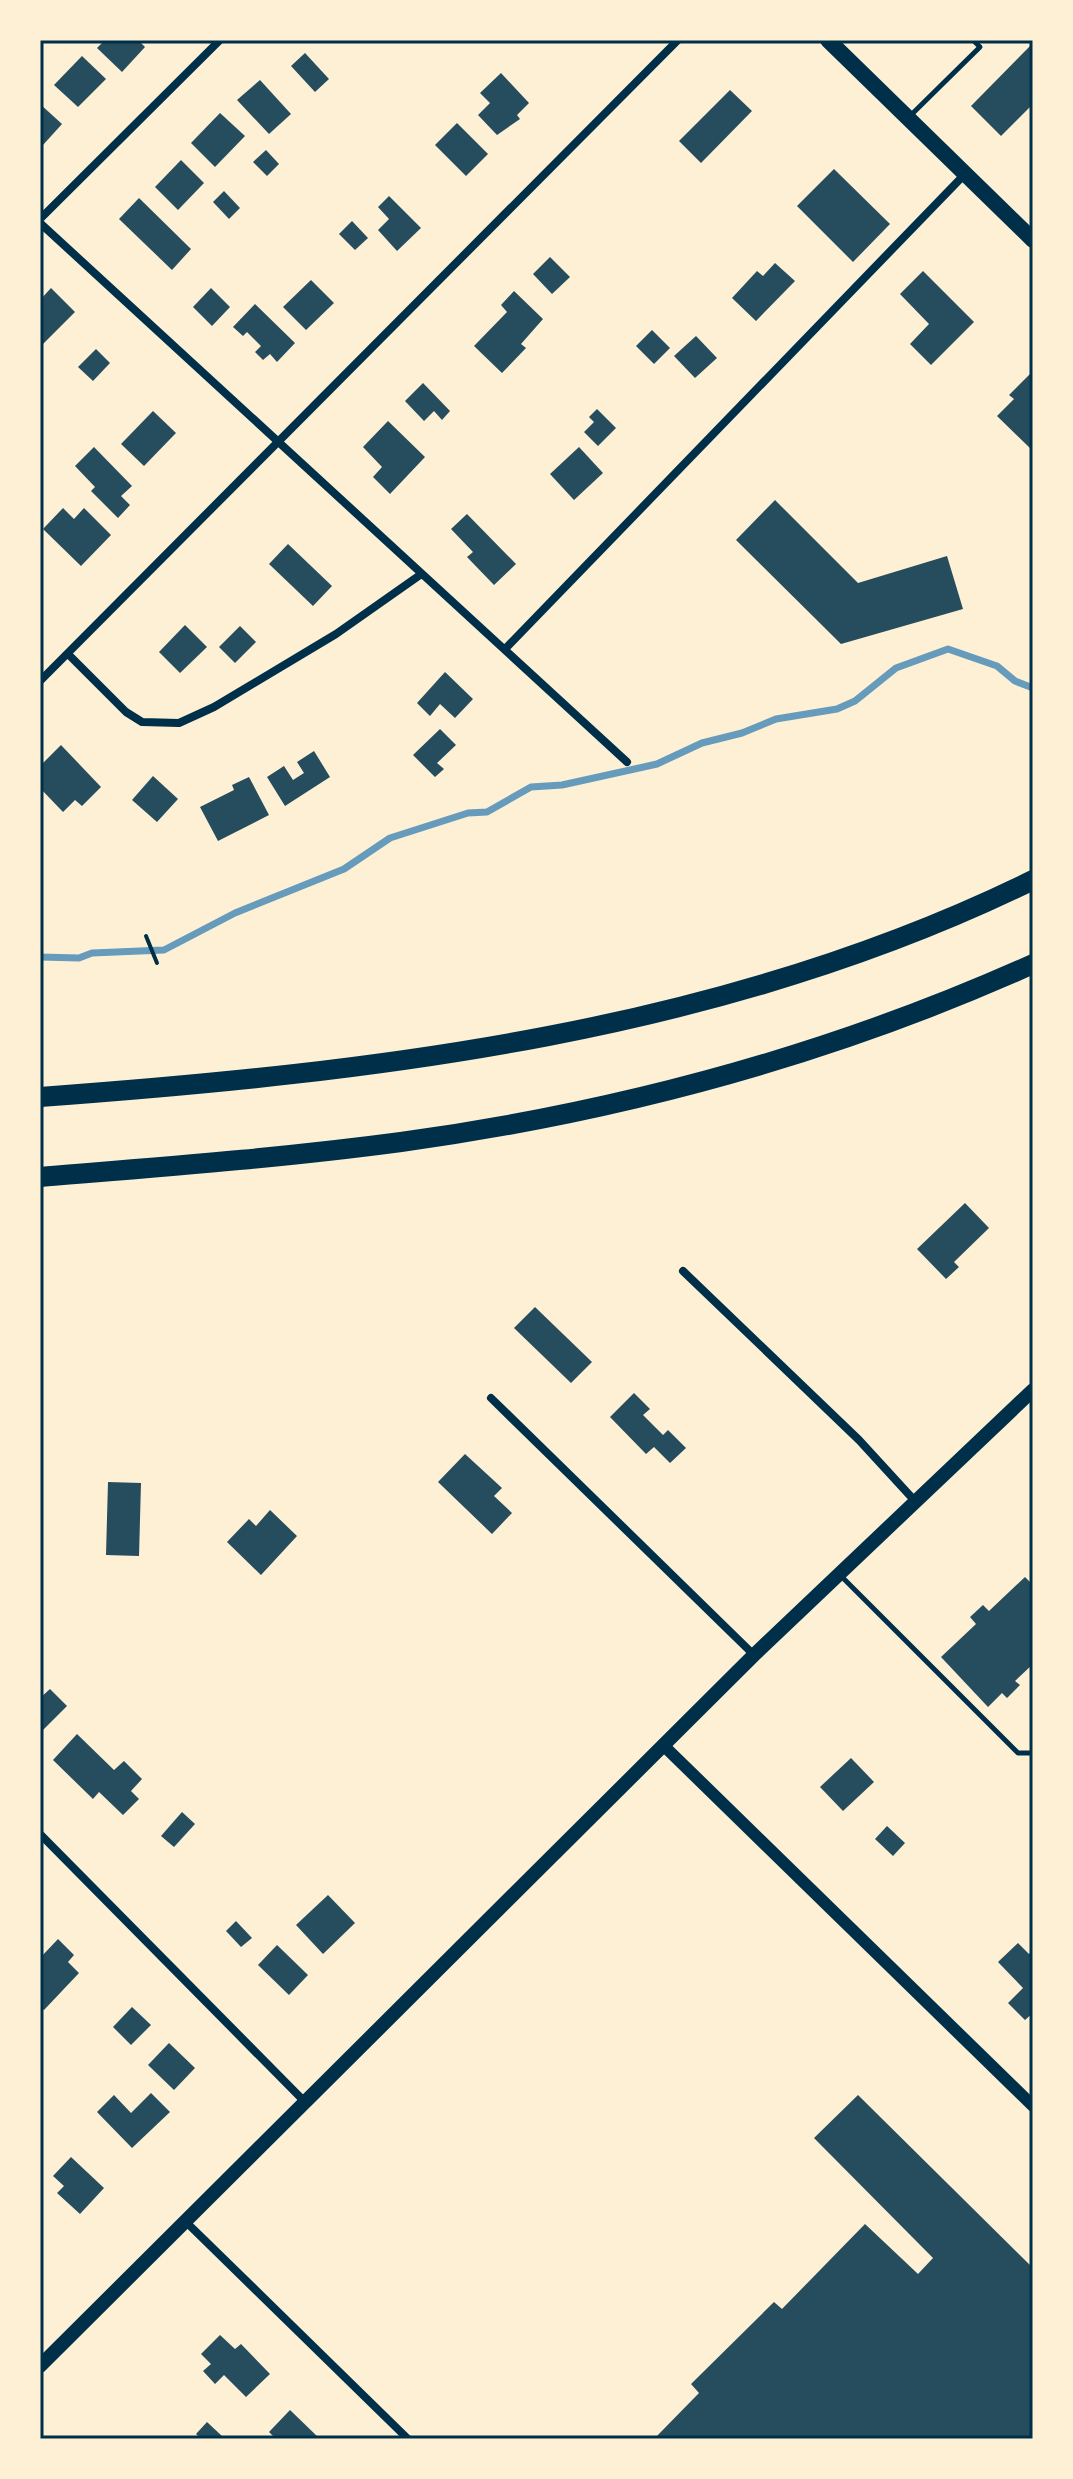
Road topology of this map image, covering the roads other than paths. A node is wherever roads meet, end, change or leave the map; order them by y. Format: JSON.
{"nodes":[{"id":1,"x":220,"y":40,"type":"edge"},
{"id":2,"x":678,"y":40,"type":"edge"},
{"id":3,"x":973,"y":40,"type":"edge"},
{"id":4,"x":835,"y":42,"type":"edge"},
{"id":5,"x":908,"y":118,"type":"junction"},
{"id":6,"x":965,"y":174,"type":"junction"},
{"id":7,"x":40,"y":221,"type":"edge"},
{"id":8,"x":1033,"y":240,"type":"edge"},
{"id":9,"x":278,"y":444,"type":"junction"},
{"id":10,"x":420,"y":575,"type":"junction"},
{"id":11,"x":506,"y":648,"type":"junction"},
{"id":12,"x":68,"y":654,"type":"junction"},
{"id":13,"x":40,"y":681,"type":"edge"},
{"id":14,"x":627,"y":762,"type":"dead end"},
{"id":15,"x":1033,"y":880,"type":"edge"},
{"id":16,"x":1033,"y":964,"type":"edge"},
{"id":17,"x":40,"y":1097,"type":"edge"},
{"id":18,"x":40,"y":1177,"type":"edge"},
{"id":19,"x":683,"y":1271,"type":"dead end"},
{"id":20,"x":1033,"y":1390,"type":"edge"},
{"id":21,"x":491,"y":1398,"type":"dead end"},
{"id":22,"x":914,"y":1500,"type":"junction"},
{"id":23,"x":838,"y":1574,"type":"junction"},
{"id":24,"x":754,"y":1655,"type":"junction"},
{"id":25,"x":663,"y":1745,"type":"junction"},
{"id":26,"x":1033,"y":1753,"type":"edge"},
{"id":27,"x":40,"y":1834,"type":"edge"},
{"id":28,"x":304,"y":2101,"type":"junction"},
{"id":29,"x":1033,"y":2106,"type":"edge"},
{"id":30,"x":184,"y":2220,"type":"junction"},
{"id":31,"x":40,"y":2366,"type":"edge"},
{"id":32,"x":408,"y":2439,"type":"edge"}],
"edges":[{"from":1,"to":7,"type":"street"},
{"from":2,"to":9,"type":"street"},
{"from":3,"to":5,"type":"lane"},
{"from":4,"to":5,"type":"main road"},
{"from":5,"to":6,"type":"main road"},
{"from":6,"to":8,"type":"main road"},
{"from":6,"to":11,"type":"street"},
{"from":7,"to":9,"type":"street"},
{"from":9,"to":10,"type":"street"},
{"from":9,"to":12,"type":"street"},
{"from":10,"to":11,"type":"street"},
{"from":10,"to":12,"type":"street"},
{"from":11,"to":14,"type":"street"},
{"from":12,"to":13,"type":"street"},
{"from":15,"to":17,"type":"highway"},
{"from":16,"to":18,"type":"highway"},
{"from":19,"to":22,"type":"street"},
{"from":20,"to":22,"type":"main road"},
{"from":21,"to":24,"type":"street"},
{"from":22,"to":23,"type":"main road"},
{"from":23,"to":24,"type":"main road"},
{"from":23,"to":26,"type":"lane"},
{"from":24,"to":25,"type":"main road"},
{"from":25,"to":28,"type":"main road"},
{"from":25,"to":29,"type":"street"},
{"from":27,"to":28,"type":"street"},
{"from":28,"to":30,"type":"main road"},
{"from":30,"to":31,"type":"main road"},
{"from":30,"to":32,"type":"street"}]}
